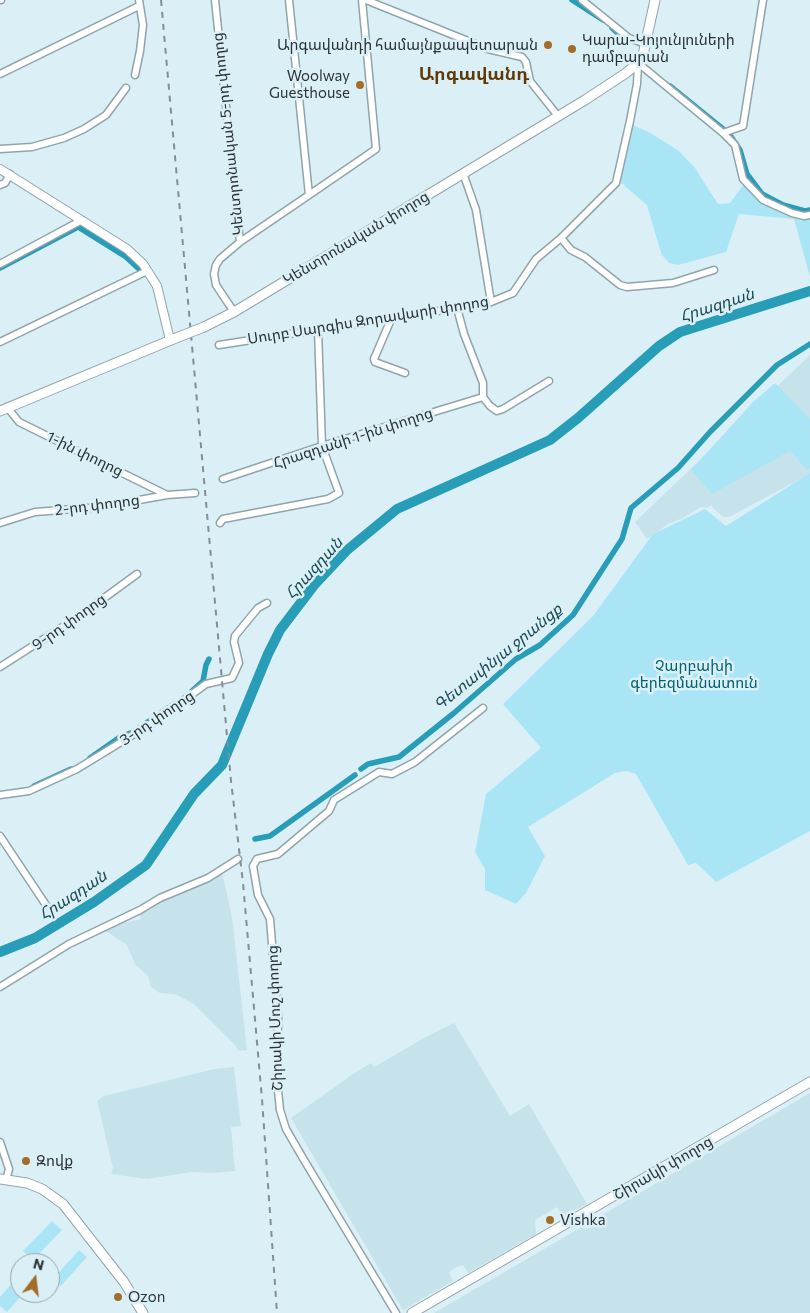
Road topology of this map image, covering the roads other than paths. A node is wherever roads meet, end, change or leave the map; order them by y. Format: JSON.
{"nodes":[{"id":1,"x":215,"y":0,"type":"edge"},
{"id":2,"x":289,"y":0,"type":"edge"},
{"id":3,"x":362,"y":0,"type":"edge"},
{"id":4,"x":366,"y":0,"type":"edge"},
{"id":5,"x":582,"y":0,"type":"edge"},
{"id":6,"x":655,"y":0,"type":"edge"},
{"id":7,"x":761,"y":1,"type":"edge"},
{"id":8,"x":139,"y":3,"type":"edge"},
{"id":9,"x":646,"y":44,"type":"junction"},
{"id":10,"x":638,"y":63,"type":"junction"},
{"id":11,"x":0,"y":74,"type":"edge"},
{"id":12,"x":135,"y":75,"type":"dead end"},
{"id":13,"x":126,"y":88,"type":"dead end"},
{"id":14,"x":558,"y":116,"type":"junction"},
{"id":15,"x":724,"y":133,"type":"junction"},
{"id":16,"x":0,"y":149,"type":"edge"},
{"id":17,"x":0,"y":169,"type":"edge"},
{"id":18,"x":10,"y":174,"type":"junction"},
{"id":19,"x":463,"y":174,"type":"junction"},
{"id":20,"x":0,"y":185,"type":"edge"},
{"id":21,"x":309,"y":195,"type":"junction"},
{"id":22,"x":810,"y":216,"type":"edge"},
{"id":23,"x":82,"y":220,"type":"junction"},
{"id":24,"x":560,"y":238,"type":"junction"},
{"id":25,"x":240,"y":242,"type":"junction"},
{"id":26,"x":0,"y":264,"type":"edge"},
{"id":27,"x":714,"y":270,"type":"dead end"},
{"id":28,"x":147,"y":271,"type":"junction"},
{"id":29,"x":491,"y":302,"type":"junction"},
{"id":30,"x":457,"y":308,"type":"junction"},
{"id":31,"x":234,"y":312,"type":"junction"},
{"id":32,"x":392,"y":317,"type":"junction"},
{"id":33,"x":318,"y":329,"type":"junction"},
{"id":34,"x":173,"y":339,"type":"junction"},
{"id":35,"x":0,"y":342,"type":"edge"},
{"id":36,"x":219,"y":345,"type":"dead end"},
{"id":37,"x":405,"y":373,"type":"dead end"},
{"id":38,"x":549,"y":381,"type":"dead end"},
{"id":39,"x":483,"y":397,"type":"junction"},
{"id":40,"x":4,"y":409,"type":"edge"},
{"id":41,"x":322,"y":446,"type":"junction"},
{"id":42,"x":223,"y":479,"type":"dead end"},
{"id":43,"x":195,"y":493,"type":"dead end"},
{"id":44,"x":167,"y":495,"type":"junction"},
{"id":45,"x":0,"y":523,"type":"edge"},
{"id":46,"x":220,"y":523,"type":"dead end"},
{"id":47,"x":137,"y":574,"type":"dead end"},
{"id":48,"x":267,"y":604,"type":"dead end"},
{"id":49,"x":0,"y":667,"type":"edge"},
{"id":50,"x":483,"y":708,"type":"dead end"},
{"id":51,"x":0,"y":795,"type":"edge"},
{"id":52,"x":0,"y":836,"type":"edge"},
{"id":53,"x":238,"y":859,"type":"dead end"},
{"id":54,"x":46,"y":905,"type":"dead end"},
{"id":55,"x":0,"y":986,"type":"edge"},
{"id":56,"x":810,"y":1084,"type":"edge"},
{"id":57,"x":0,"y":1142,"type":"edge"},
{"id":58,"x":3,"y":1180,"type":"edge"},
{"id":59,"x":143,"y":1313,"type":"edge"},
{"id":60,"x":396,"y":1313,"type":"edge"},
{"id":61,"x":412,"y":1313,"type":"edge"},
{"id":62,"x":417,"y":1313,"type":"edge"}],
"edges":[{"from":1,"to":25,"type":"street","name":"Կենտրոնական 5-րդ փողոց"},
{"from":2,"to":21,"type":"street"},
{"from":3,"to":21,"type":"street"},
{"from":4,"to":14,"type":"street"},
{"from":5,"to":9,"type":"street"},
{"from":6,"to":9,"type":"main road","name":"Կենտրոնական փողոց"},
{"from":7,"to":15,"type":"street"},
{"from":8,"to":11,"type":"street"},
{"from":8,"to":12,"type":"street"},
{"from":9,"to":10,"type":"main road","name":"Կենտրոնական փողոց"},
{"from":10,"to":14,"type":"main road","name":"Կենտրոնական փողոց"},
{"from":10,"to":15,"type":"street"},
{"from":10,"to":24,"type":"street","name":"Սուրբ Սարգիս Զորավարի փողոց"},
{"from":13,"to":16,"type":"street"},
{"from":14,"to":19,"type":"main road","name":"Կենտրոնական փողոց"},
{"from":15,"to":22,"type":"street"},
{"from":17,"to":18,"type":"street"},
{"from":18,"to":20,"type":"street"},
{"from":18,"to":23,"type":"street"},
{"from":19,"to":29,"type":"street"},
{"from":19,"to":31,"type":"main road","name":"Կենտրոնական փողոց"},
{"from":21,"to":25,"type":"street"},
{"from":23,"to":26,"type":"street"},
{"from":23,"to":28,"type":"street"},
{"from":24,"to":27,"type":"street"},
{"from":24,"to":29,"type":"street","name":"Սուրբ Սարգիս Զորավարի փողոց"},
{"from":25,"to":31,"type":"street","name":"Կենտրոնական 5-րդ փողոց"},
{"from":28,"to":34,"type":"street"},
{"from":28,"to":35,"type":"street"},
{"from":29,"to":30,"type":"street","name":"Սուրբ Սարգիս Զորավարի փողոց"},
{"from":30,"to":32,"type":"street","name":"Սուրբ Սարգիս Զորավարի փողոց"},
{"from":30,"to":39,"type":"street"},
{"from":31,"to":34,"type":"main road","name":"Կենտրոնական փողոց","bridge":true},
{"from":32,"to":33,"type":"street","name":"Սուրբ Սարգիս Զորավարի փողոց"},
{"from":32,"to":37,"type":"street"},
{"from":33,"to":36,"type":"street","name":"Սուրբ Սարգիս Զորավարի փողոց"},
{"from":33,"to":41,"type":"street"},
{"from":34,"to":40,"type":"main road","name":"Կենտրոնական փողոց"},
{"from":38,"to":39,"type":"street"},
{"from":39,"to":41,"type":"street","name":"Հրազդանի 1-ին փողոց"},
{"from":40,"to":44,"type":"street","name":"1-ին փողոց"},
{"from":41,"to":42,"type":"street","name":"Հրազդանի 1-ին փողոց"},
{"from":41,"to":46,"type":"street"},
{"from":43,"to":44,"type":"street","name":"2-րդ փողոց"},
{"from":44,"to":45,"type":"street","name":"2-րդ փողոց"},
{"from":47,"to":49,"type":"street","name":"9-րդ փողոց"},
{"from":48,"to":51,"type":"street","name":"3-րդ փողոց"},
{"from":50,"to":60,"type":"street","name":"Շիրակի Մուշ փողոց"},
{"from":52,"to":54,"type":"street"},
{"from":53,"to":55,"type":"street"},
{"from":56,"to":61,"type":"main road","name":"Շիրակի փողոց"},
{"from":56,"to":62,"type":"main road","name":"Շիրակի փողոց"},
{"from":57,"to":58,"type":"street"},
{"from":58,"to":59,"type":"main road"}]}
